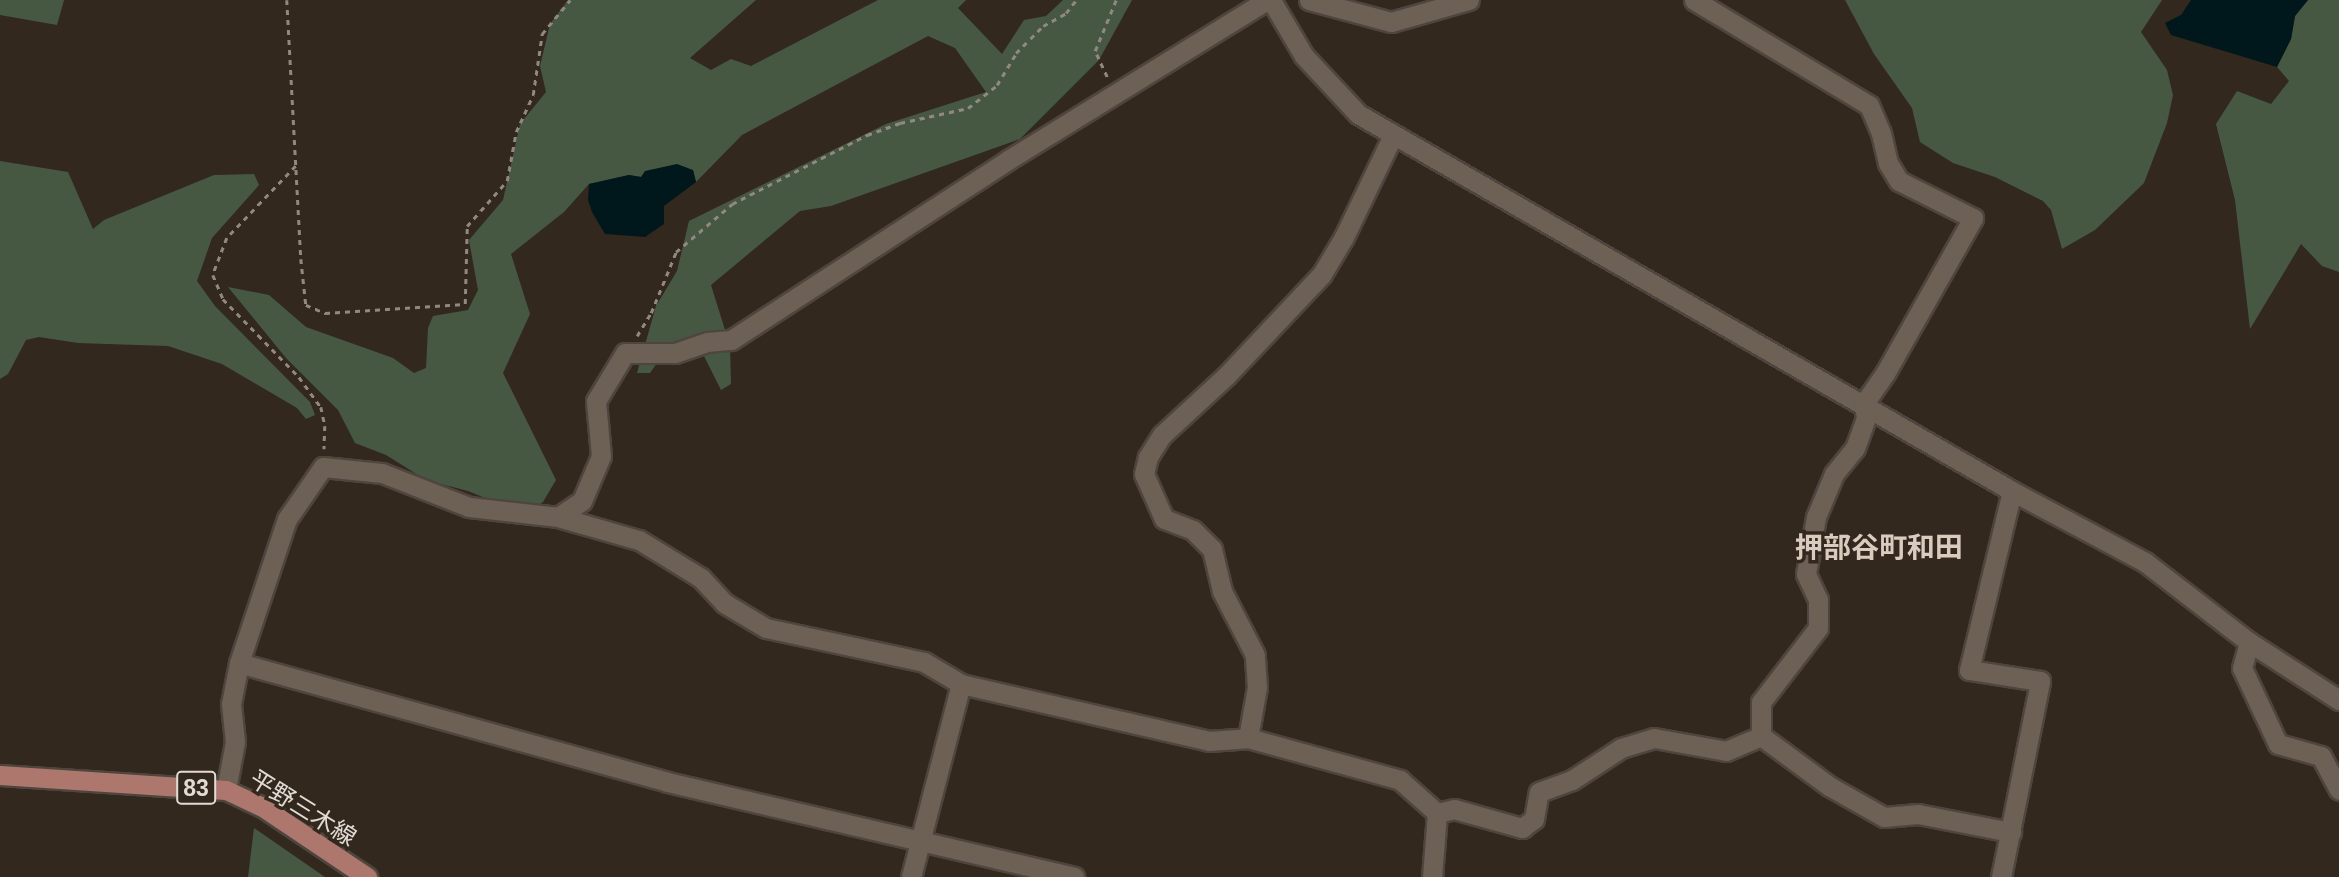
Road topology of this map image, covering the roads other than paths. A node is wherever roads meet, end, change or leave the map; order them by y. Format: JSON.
{"nodes":[{"id":1,"x":1270,"y":0,"type":"edge"},
{"id":2,"x":1309,"y":0,"type":"edge"},
{"id":3,"x":1469,"y":0,"type":"edge"},
{"id":4,"x":1694,"y":0,"type":"edge"},
{"id":5,"x":1393,"y":135,"type":"junction"},
{"id":6,"x":1864,"y":404,"type":"junction"},
{"id":7,"x":2012,"y":491,"type":"junction"},
{"id":8,"x":558,"y":517,"type":"junction"},
{"id":9,"x":2249,"y":642,"type":"junction"},
{"id":10,"x":239,"y":663,"type":"junction"},
{"id":11,"x":961,"y":684,"type":"junction"},
{"id":12,"x":2339,"y":701,"type":"edge"},
{"id":13,"x":1761,"y":736,"type":"junction"},
{"id":14,"x":1248,"y":738,"type":"junction"},
{"id":15,"x":0,"y":775,"type":"edge"},
{"id":16,"x":226,"y":790,"type":"junction"},
{"id":17,"x":2339,"y":790,"type":"edge"},
{"id":18,"x":1437,"y":813,"type":"junction"},
{"id":19,"x":2011,"y":832,"type":"junction"},
{"id":20,"x":920,"y":840,"type":"junction"},
{"id":21,"x":367,"y":877,"type":"edge"},
{"id":22,"x":911,"y":877,"type":"edge"},
{"id":23,"x":1074,"y":877,"type":"edge"},
{"id":24,"x":1432,"y":877,"type":"edge"},
{"id":25,"x":2001,"y":877,"type":"edge"}],
"edges":[{"from":1,"to":5,"type":"street"},
{"from":1,"to":8,"type":"street"},
{"from":2,"to":3,"type":"street"},
{"from":4,"to":6,"type":"street"},
{"from":5,"to":6,"type":"street"},
{"from":5,"to":14,"type":"street"},
{"from":6,"to":7,"type":"street"},
{"from":6,"to":13,"type":"street"},
{"from":7,"to":9,"type":"street"},
{"from":7,"to":19,"type":"street"},
{"from":8,"to":10,"type":"street"},
{"from":8,"to":11,"type":"street"},
{"from":9,"to":12,"type":"street"},
{"from":9,"to":17,"type":"street"},
{"from":10,"to":16,"type":"street"},
{"from":10,"to":20,"type":"street"},
{"from":11,"to":14,"type":"street"},
{"from":11,"to":20,"type":"street"},
{"from":13,"to":18,"type":"street"},
{"from":13,"to":19,"type":"street"},
{"from":14,"to":18,"type":"street"},
{"from":15,"to":16,"type":"main road","name":"平野三木線","number":"83"},
{"from":16,"to":21,"type":"main road","name":"平野三木線","number":"83"},
{"from":18,"to":24,"type":"street"},
{"from":19,"to":25,"type":"street"},
{"from":20,"to":22,"type":"street"},
{"from":20,"to":23,"type":"street"}]}
